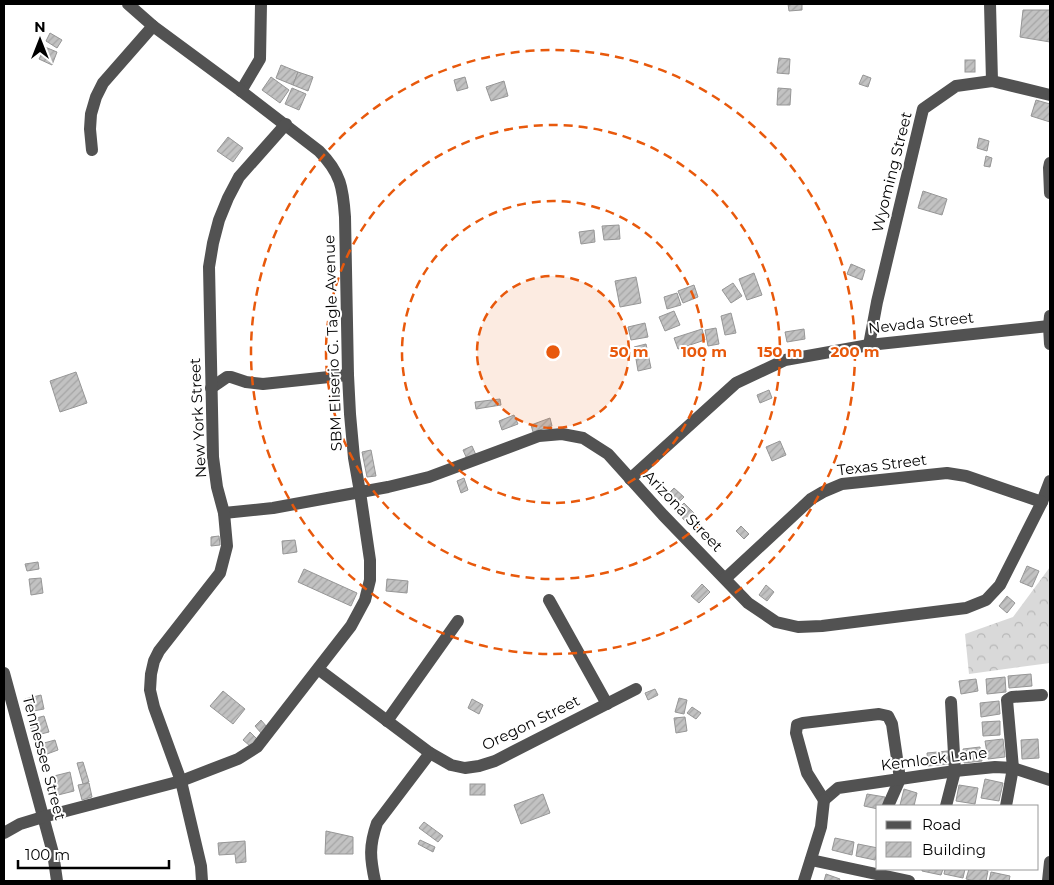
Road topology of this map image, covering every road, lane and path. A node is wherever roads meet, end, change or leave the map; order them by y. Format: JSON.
{"nodes":[{"id":1,"x":128,"y":4,"type":"edge"},
{"id":2,"x":261,"y":4,"type":"edge"},
{"id":3,"x":990,"y":4,"type":"edge"},
{"id":4,"x":153,"y":26,"type":"junction"},
{"id":5,"x":992,"y":81,"type":"junction"},
{"id":6,"x":241,"y":91,"type":"junction"},
{"id":7,"x":1050,"y":95,"type":"edge"},
{"id":8,"x":286,"y":124,"type":"junction"},
{"id":9,"x":92,"y":150,"type":"dead end"},
{"id":10,"x":1050,"y":163,"type":"edge"},
{"id":11,"x":1050,"y":193,"type":"edge"},
{"id":12,"x":1050,"y":321,"type":"edge"},
{"id":13,"x":1050,"y":344,"type":"edge"},
{"id":14,"x":869,"y":345,"type":"junction"},
{"id":15,"x":348,"y":374,"type":"junction"},
{"id":16,"x":211,"y":388,"type":"junction"},
{"id":17,"x":630,"y":479,"type":"junction"},
{"id":18,"x":1050,"y":482,"type":"edge"},
{"id":19,"x":360,"y":492,"type":"junction"},
{"id":20,"x":1042,"y":502,"type":"junction"},
{"id":21,"x":224,"y":513,"type":"junction"},
{"id":22,"x":726,"y":578,"type":"junction"},
{"id":23,"x":549,"y":600,"type":"dead end"},
{"id":24,"x":458,"y":621,"type":"dead end"},
{"id":25,"x":318,"y":669,"type":"junction"},
{"id":26,"x":4,"y":673,"type":"edge"},
{"id":27,"x":5,"y":686,"type":"edge"},
{"id":28,"x":636,"y":689,"type":"dead end"},
{"id":29,"x":1042,"y":695,"type":"dead end"},
{"id":30,"x":951,"y":702,"type":"dead end"},
{"id":31,"x":607,"y":704,"type":"junction"},
{"id":32,"x":387,"y":721,"type":"junction"},
{"id":33,"x":430,"y":753,"type":"junction"},
{"id":34,"x":1013,"y":768,"type":"junction"},
{"id":35,"x":955,"y":771,"type":"junction"},
{"id":36,"x":900,"y":778,"type":"junction"},
{"id":37,"x":1050,"y":780,"type":"edge"},
{"id":38,"x":181,"y":781,"type":"junction"},
{"id":39,"x":824,"y":800,"type":"junction"},
{"id":40,"x":888,"y":805,"type":"edge"},
{"id":41,"x":946,"y":805,"type":"edge"},
{"id":42,"x":1006,"y":805,"type":"edge"},
{"id":43,"x":43,"y":817,"type":"junction"},
{"id":44,"x":4,"y":832,"type":"edge"},
{"id":45,"x":812,"y":860,"type":"junction"},
{"id":46,"x":1050,"y":862,"type":"edge"},
{"id":47,"x":875,"y":878,"type":"edge"},
{"id":48,"x":58,"y":881,"type":"edge"},
{"id":49,"x":202,"y":881,"type":"edge"},
{"id":50,"x":375,"y":881,"type":"edge"},
{"id":51,"x":804,"y":881,"type":"edge"},
{"id":52,"x":909,"y":881,"type":"edge"},
{"id":53,"x":1048,"y":881,"type":"edge"}],
"edges":[{"from":1,"to":4,"type":"street","name":"SBM Eliserio G. Tagle Avenue"},
{"from":2,"to":6,"type":"street"},
{"from":3,"to":5,"type":"street"},
{"from":4,"to":6,"type":"street","name":"SBM Eliserio G. Tagle Avenue"},
{"from":4,"to":9,"type":"street"},
{"from":5,"to":7,"type":"street","name":"Wyoming Street"},
{"from":5,"to":14,"type":"street","name":"Wyoming Street"},
{"from":6,"to":8,"type":"street","name":"SBM Eliserio G. Tagle Avenue"},
{"from":8,"to":15,"type":"street","name":"SBM Eliserio G. Tagle Avenue"},
{"from":8,"to":16,"type":"street","name":"New York Street"},
{"from":10,"to":11,"type":"street"},
{"from":12,"to":13,"type":"street"},
{"from":12,"to":14,"type":"street","name":"Nevada Street"},
{"from":14,"to":17,"type":"street","name":"Nevada Street"},
{"from":15,"to":16,"type":"street"},
{"from":15,"to":19,"type":"street","name":"SBM Eliserio G. Tagle Avenue"},
{"from":16,"to":21,"type":"street","name":"New York Street"},
{"from":17,"to":19,"type":"street","name":"Arizona Street"},
{"from":17,"to":22,"type":"street","name":"Arizona Street"},
{"from":18,"to":20,"type":"street","name":"Arizona Street"},
{"from":19,"to":21,"type":"street","name":"Arizona Street"},
{"from":19,"to":25,"type":"street","name":"SBM Eliserio G. Tagle Avenue"},
{"from":20,"to":22,"type":"street","name":"Texas Street"},
{"from":20,"to":22,"type":"street","name":"Arizona Street"},
{"from":21,"to":38,"type":"street","name":"New York Street"},
{"from":23,"to":31,"type":"street"},
{"from":24,"to":32,"type":"street"},
{"from":25,"to":32,"type":"street","name":"Oregon Street"},
{"from":25,"to":38,"type":"street","name":"SBM Eliserio G. Tagle Avenue"},
{"from":26,"to":27,"type":"street","name":"Tennessee Street"},
{"from":27,"to":43,"type":"street","name":"Tennessee Street"},
{"from":28,"to":31,"type":"street","name":"Oregon Street"},
{"from":29,"to":34,"type":"street"},
{"from":30,"to":35,"type":"street"},
{"from":31,"to":33,"type":"street","name":"Oregon Street"},
{"from":32,"to":33,"type":"street","name":"Oregon Street"},
{"from":33,"to":50,"type":"street"},
{"from":34,"to":35,"type":"street","name":"Kemlock Lane"},
{"from":34,"to":37,"type":"street","name":"Kemlock Lane"},
{"from":34,"to":42,"type":"street"},
{"from":35,"to":36,"type":"street","name":"Kemlock Lane"},
{"from":35,"to":41,"type":"street"},
{"from":36,"to":39,"type":"street","name":"Kemlock Lane"},
{"from":36,"to":39,"type":"street"},
{"from":36,"to":40,"type":"street"},
{"from":38,"to":43,"type":"street","name":"SBM Eliserio G. Tagle Avenue"},
{"from":38,"to":49,"type":"street","name":"New York Street"},
{"from":39,"to":45,"type":"street"},
{"from":43,"to":44,"type":"street","name":"SBM Eliserio G. Tagle Avenue"},
{"from":43,"to":48,"type":"street","name":"Tennessee Street"},
{"from":45,"to":47,"type":"street"},
{"from":45,"to":51,"type":"street"},
{"from":46,"to":53,"type":"street"},
{"from":47,"to":52,"type":"street"}]}
